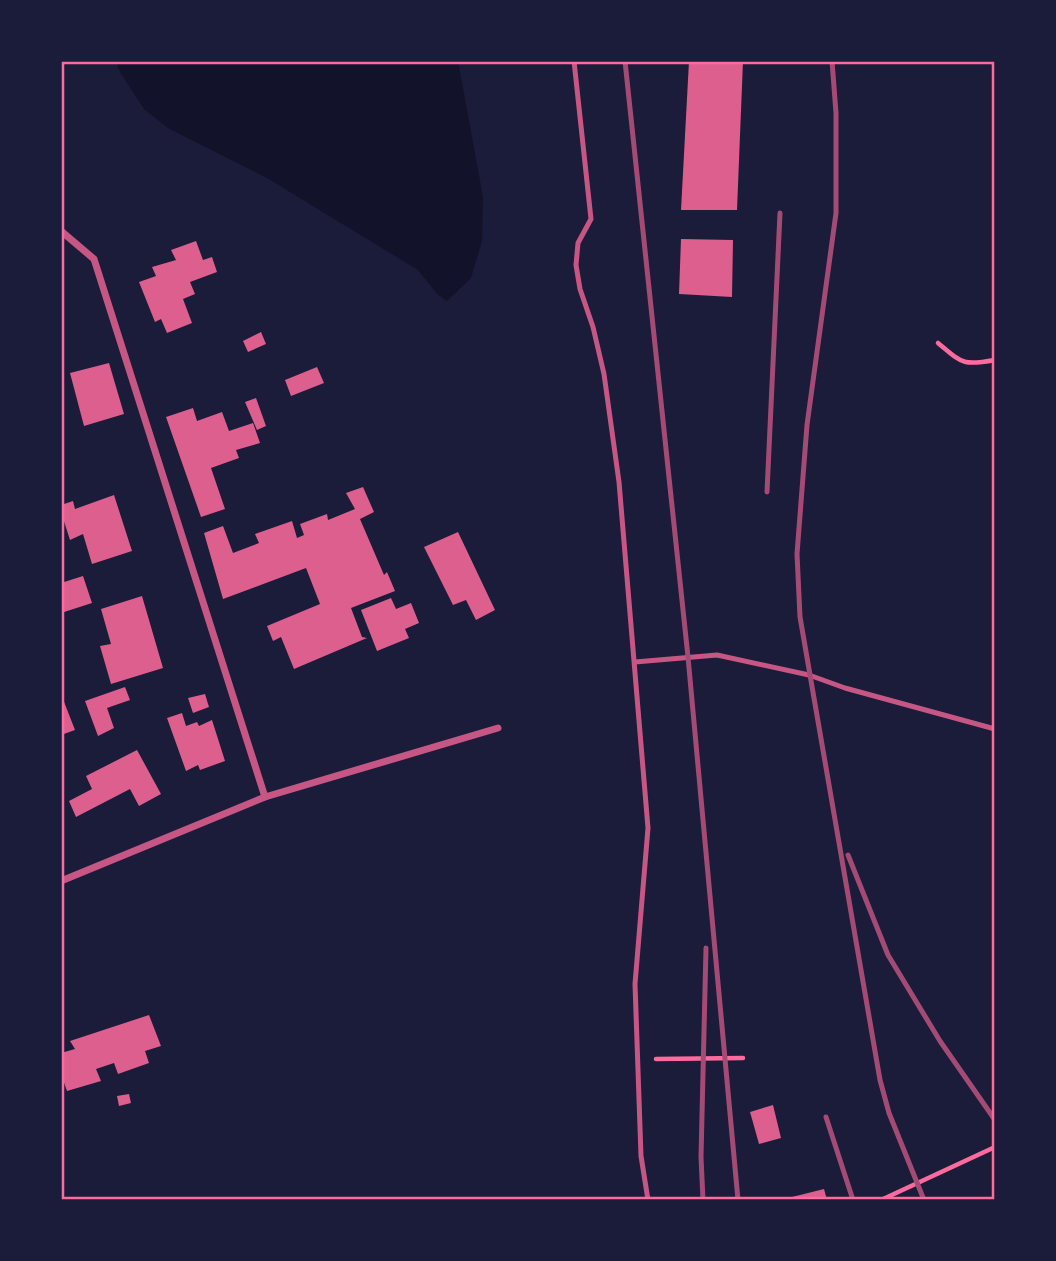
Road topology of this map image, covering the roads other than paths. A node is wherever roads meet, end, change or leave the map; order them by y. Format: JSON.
{"nodes":[{"id":1,"x":574,"y":61,"type":"edge"},
{"id":2,"x":61,"y":231,"type":"edge"},
{"id":3,"x":635,"y":662,"type":"junction"},
{"id":4,"x":498,"y":729,"type":"dead end"},
{"id":5,"x":995,"y":729,"type":"edge"},
{"id":6,"x":265,"y":797,"type":"junction"},
{"id":7,"x":61,"y":881,"type":"edge"},
{"id":8,"x":648,"y":1200,"type":"edge"}],
"edges":[{"from":1,"to":3,"type":"lane"},
{"from":2,"to":6,"type":"street"},
{"from":3,"to":5,"type":"lane"},
{"from":3,"to":8,"type":"lane"},
{"from":4,"to":6,"type":"street"},
{"from":6,"to":7,"type":"street"}]}
